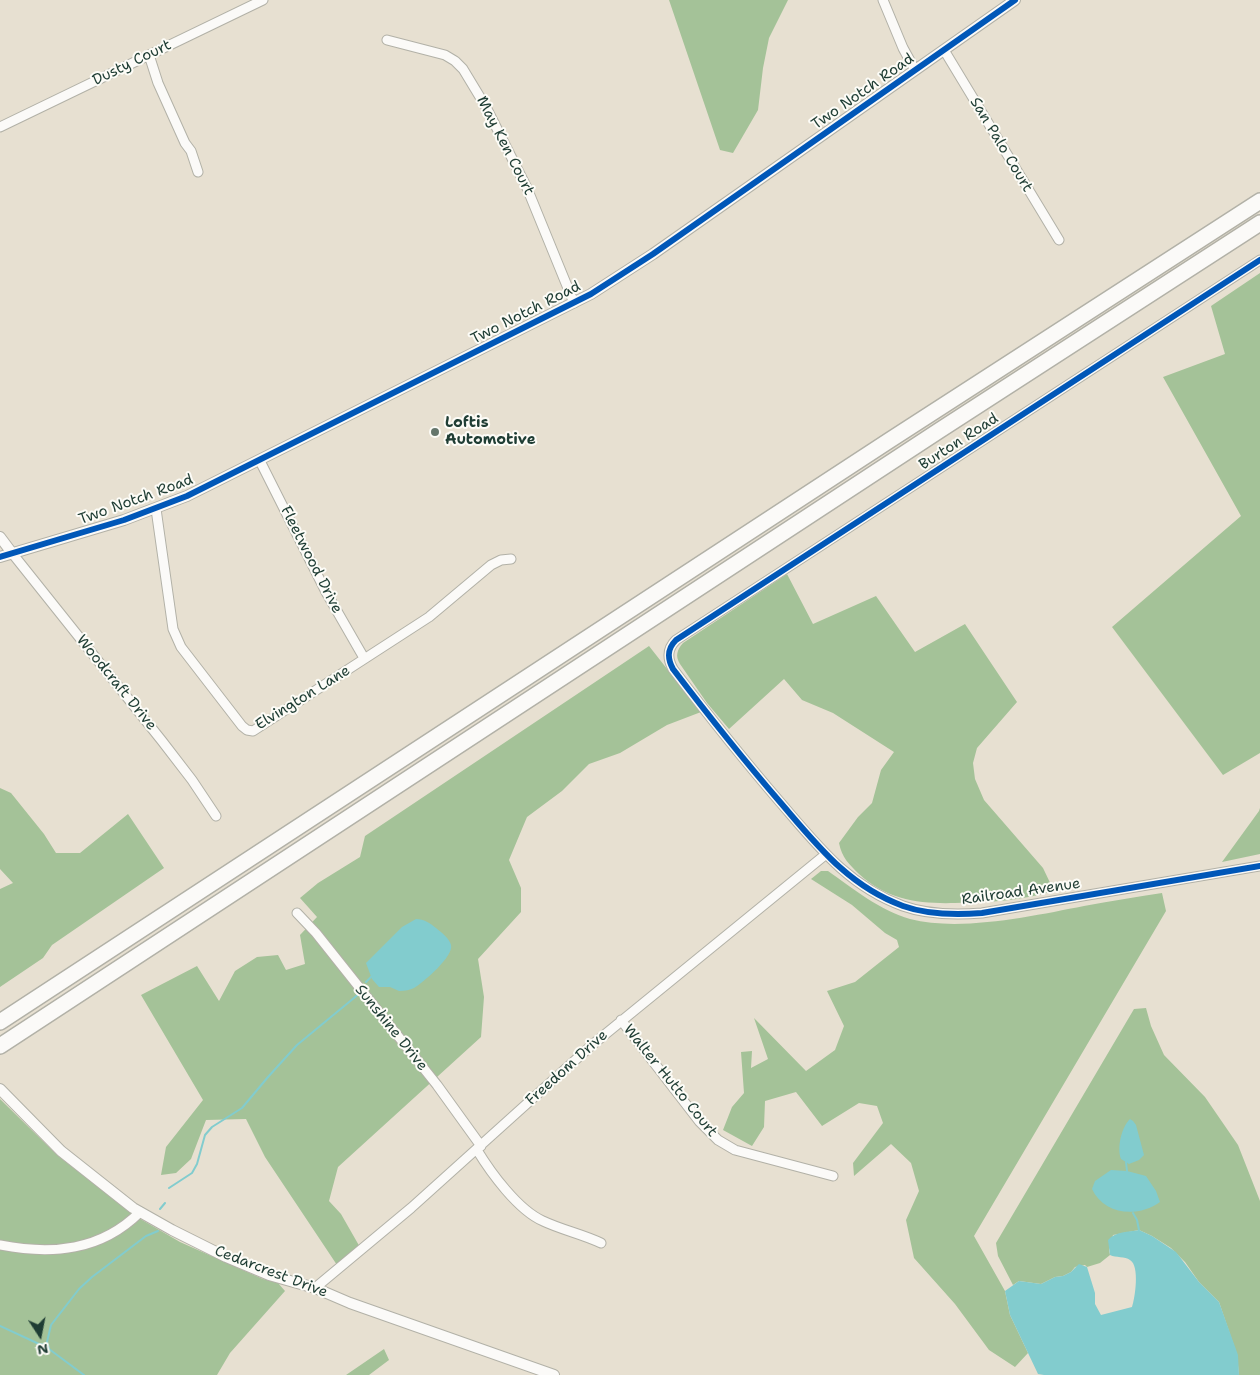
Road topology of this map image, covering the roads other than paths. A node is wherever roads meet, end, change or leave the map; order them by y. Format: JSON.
{"nodes":[{"id":1,"x":263,"y":0,"type":"edge"},
{"id":2,"x":883,"y":0,"type":"edge"},
{"id":3,"x":1015,"y":0,"type":"edge"},
{"id":4,"x":387,"y":40,"type":"dead end"},
{"id":5,"x":944,"y":50,"type":"junction"},
{"id":6,"x":149,"y":54,"type":"junction"},
{"id":7,"x":915,"y":70,"type":"junction"},
{"id":8,"x":0,"y":127,"type":"edge"},
{"id":9,"x":198,"y":172,"type":"dead end"},
{"id":10,"x":1260,"y":201,"type":"edge"},
{"id":11,"x":1260,"y":223,"type":"edge"},
{"id":12,"x":1059,"y":240,"type":"dead end"},
{"id":13,"x":1260,"y":260,"type":"edge"},
{"id":14,"x":574,"y":303,"type":"junction"},
{"id":15,"x":260,"y":461,"type":"junction"},
{"id":16,"x":156,"y":510,"type":"junction"},
{"id":17,"x":0,"y":537,"type":"edge"},
{"id":18,"x":12,"y":553,"type":"junction"},
{"id":19,"x":0,"y":557,"type":"edge"},
{"id":20,"x":511,"y":559,"type":"dead end"},
{"id":21,"x":671,"y":645,"type":"joint"},
{"id":22,"x":364,"y":658,"type":"junction"},
{"id":23,"x":216,"y":816,"type":"dead end"},
{"id":24,"x":825,"y":855,"type":"junction"},
{"id":25,"x":1260,"y":866,"type":"edge"},
{"id":26,"x":297,"y":913,"type":"dead end"},
{"id":27,"x":621,"y":1020,"type":"junction"},
{"id":28,"x":0,"y":1022,"type":"edge"},
{"id":29,"x":0,"y":1046,"type":"edge"},
{"id":30,"x":0,"y":1089,"type":"edge"},
{"id":31,"x":479,"y":1148,"type":"junction"},
{"id":32,"x":833,"y":1176,"type":"dead end"},
{"id":33,"x":140,"y":1212,"type":"junction"},
{"id":34,"x":601,"y":1243,"type":"dead end"},
{"id":35,"x":0,"y":1245,"type":"edge"},
{"id":36,"x":315,"y":1288,"type":"junction"},
{"id":37,"x":554,"y":1375,"type":"edge"}],
"edges":[{"from":1,"to":6,"type":"street","name":"Dusty Court"},
{"from":2,"to":7,"type":"street"},
{"from":3,"to":5,"type":"street","name":"Two Notch Road"},
{"from":4,"to":14,"type":"street","name":"May Ken Court"},
{"from":5,"to":7,"type":"street","name":"Two Notch Road"},
{"from":5,"to":12,"type":"street","name":"San Palo Court"},
{"from":6,"to":8,"type":"street","name":"Dusty Court"},
{"from":6,"to":9,"type":"street"},
{"from":7,"to":14,"type":"street","name":"Two Notch Road"},
{"from":10,"to":28,"type":"highway"},
{"from":11,"to":29,"type":"highway"},
{"from":13,"to":21,"type":"street","name":"Burton Road"},
{"from":14,"to":15,"type":"street","name":"Two Notch Road"},
{"from":15,"to":16,"type":"street","name":"Two Notch Road"},
{"from":15,"to":22,"type":"street","name":"Fleetwood Drive"},
{"from":16,"to":18,"type":"street","name":"Two Notch Road"},
{"from":16,"to":22,"type":"street","name":"Elvington Lane"},
{"from":17,"to":18,"type":"street"},
{"from":18,"to":19,"type":"street","name":"Two Notch Road"},
{"from":18,"to":23,"type":"street","name":"Woodcraft Drive"},
{"from":20,"to":22,"type":"street","name":"Elvington Lane"},
{"from":21,"to":24,"type":"street","name":"Railroad Avenue"},
{"from":24,"to":25,"type":"street","name":"Railroad Avenue"},
{"from":24,"to":27,"type":"street","name":"Freedom Drive"},
{"from":26,"to":31,"type":"street","name":"Sunshine Drive"},
{"from":27,"to":31,"type":"street","name":"Freedom Drive"},
{"from":27,"to":32,"type":"street","name":"Walter Hutto Court"},
{"from":30,"to":33,"type":"street","name":"Cedarcrest Drive"},
{"from":31,"to":34,"type":"street","name":"Sunshine Drive"},
{"from":31,"to":36,"type":"street","name":"Freedom Drive"},
{"from":33,"to":35,"type":"street"},
{"from":33,"to":36,"type":"street","name":"Cedarcrest Drive"},
{"from":36,"to":37,"type":"street","name":"Cedarcrest Drive"}]}
